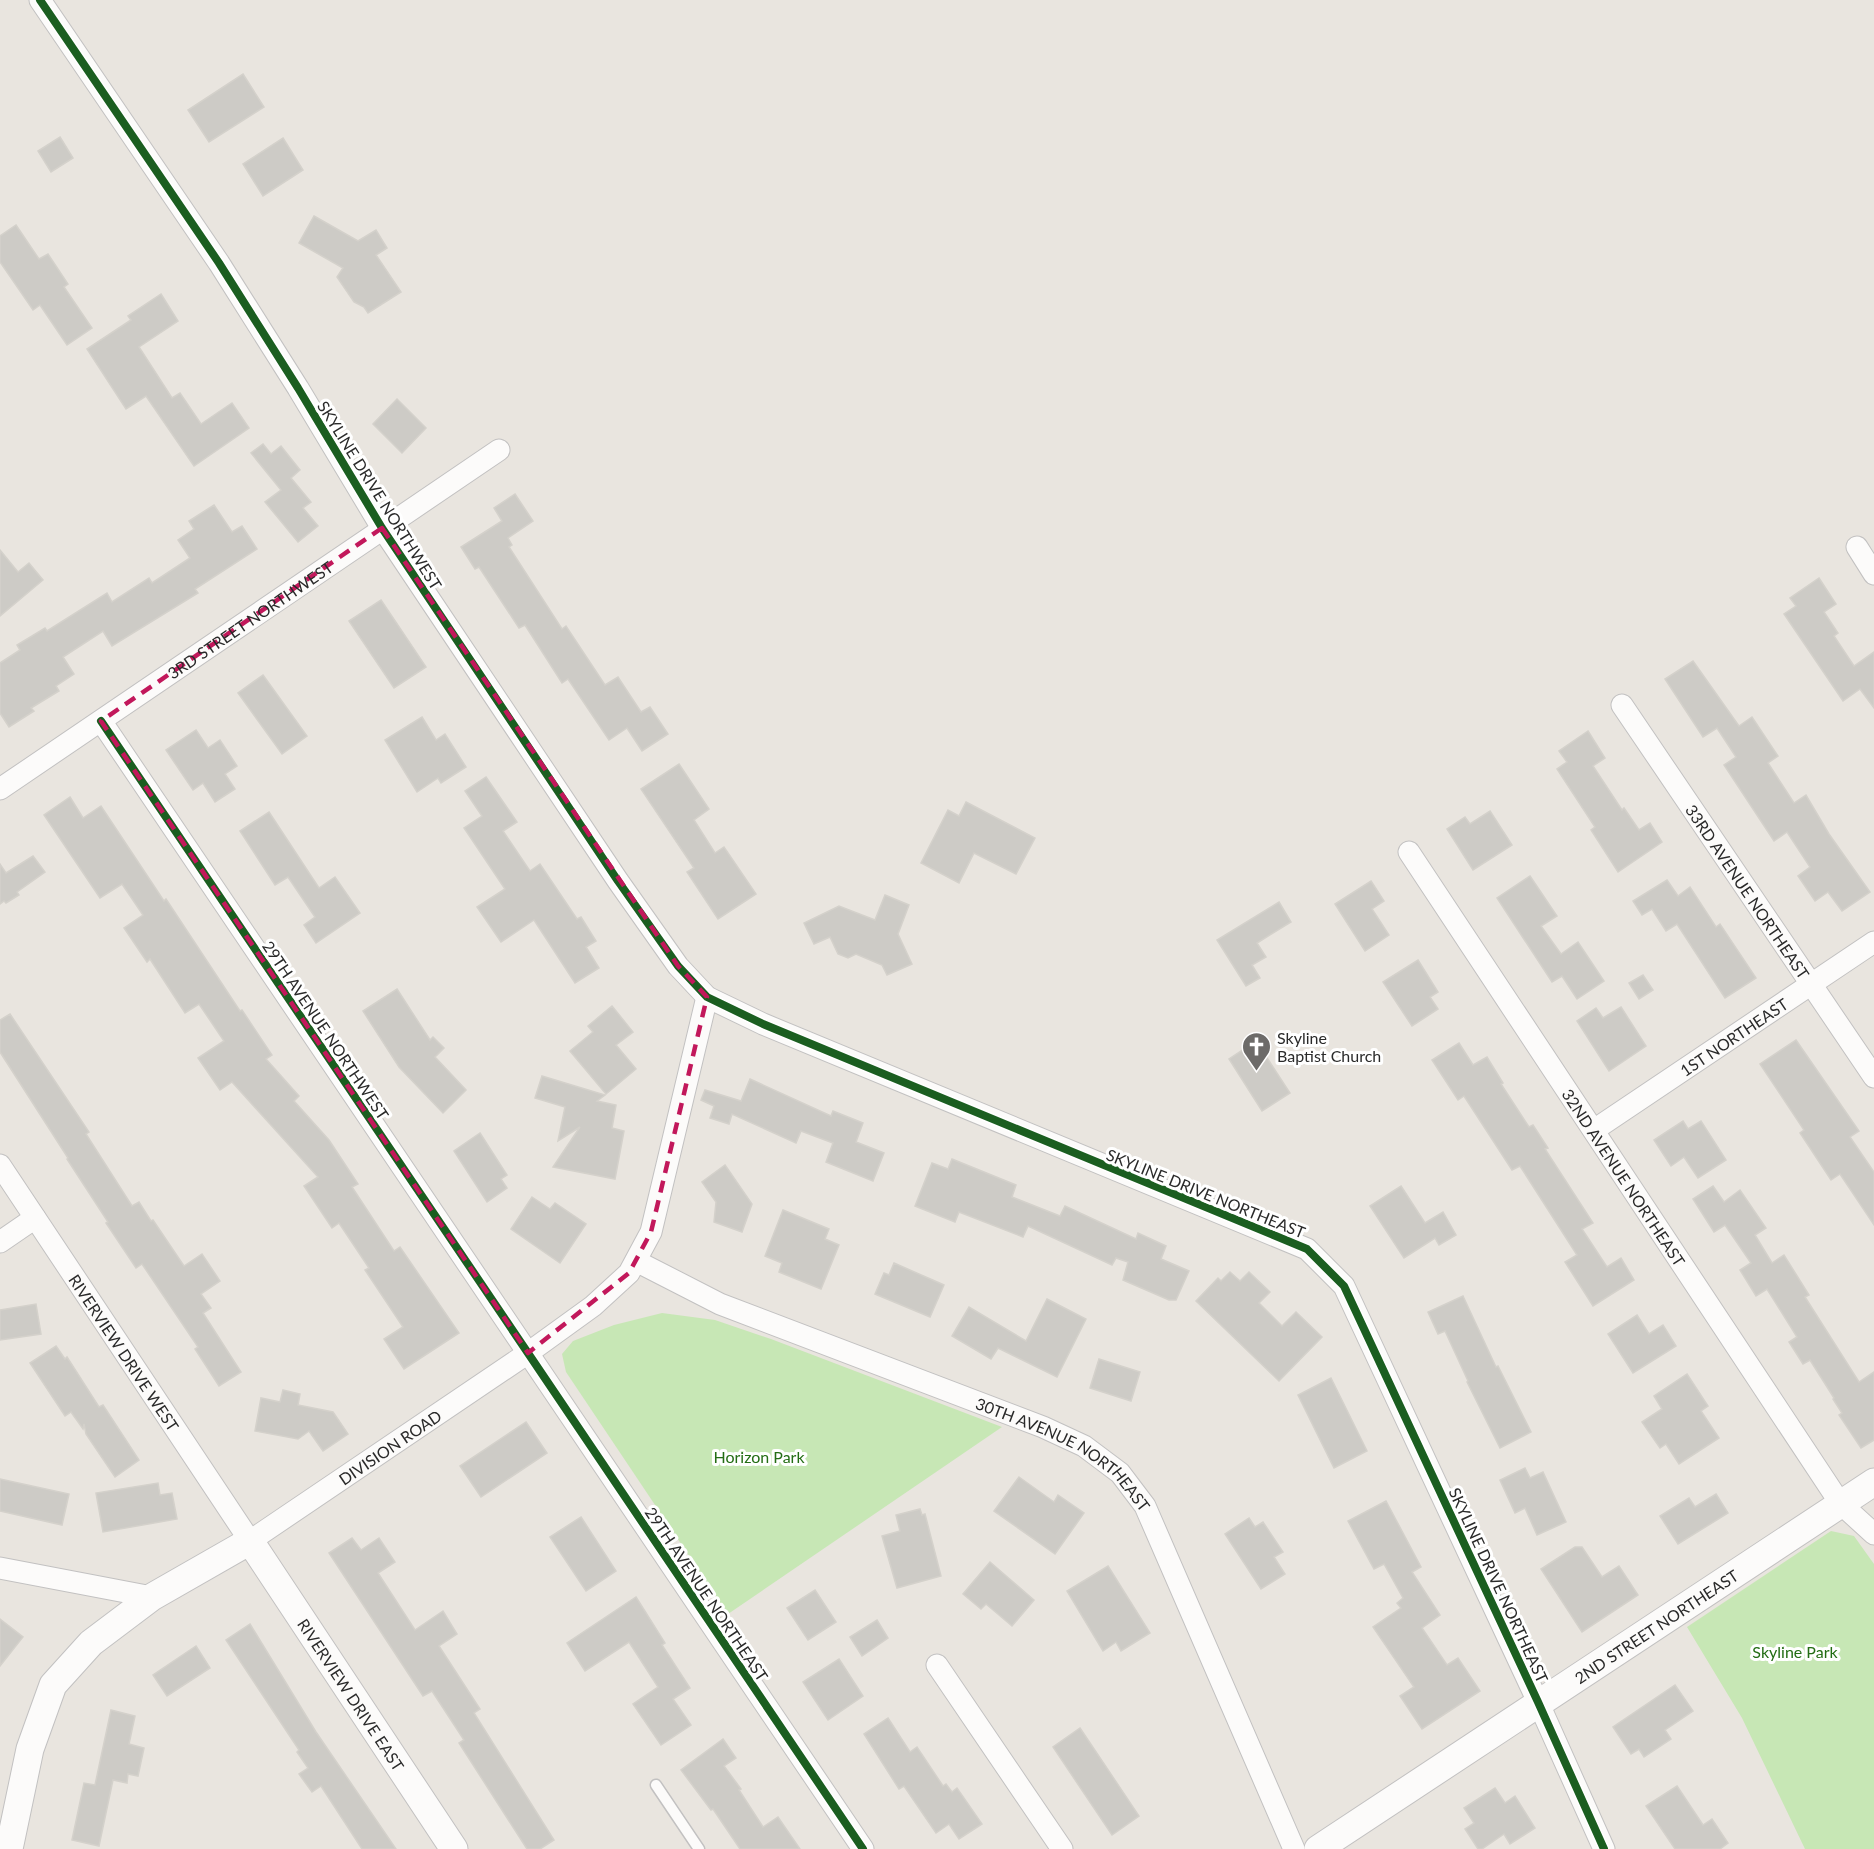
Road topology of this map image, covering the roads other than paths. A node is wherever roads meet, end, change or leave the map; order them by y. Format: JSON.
{"nodes":[{"id":1,"x":40,"y":0,"type":"edge"},
{"id":2,"x":499,"y":450,"type":"dead end"},
{"id":3,"x":382,"y":528,"type":"junction"},
{"id":4,"x":1857,"y":547,"type":"dead end"},
{"id":5,"x":1874,"y":574,"type":"edge"},
{"id":6,"x":1622,"y":705,"type":"dead end"},
{"id":7,"x":101,"y":721,"type":"junction"},
{"id":8,"x":2,"y":782,"type":"edge"},
{"id":9,"x":1409,"y":852,"type":"dead end"},
{"id":10,"x":1874,"y":942,"type":"edge"},
{"id":11,"x":1811,"y":984,"type":"junction"},
{"id":12,"x":707,"y":997,"type":"junction"},
{"id":13,"x":1874,"y":1077,"type":"edge"},
{"id":14,"x":1594,"y":1130,"type":"junction"},
{"id":15,"x":0,"y":1164,"type":"edge"},
{"id":16,"x":35,"y":1218,"type":"junction"},
{"id":17,"x":0,"y":1242,"type":"edge"},
{"id":18,"x":636,"y":1261,"type":"junction"},
{"id":19,"x":528,"y":1353,"type":"junction"},
{"id":20,"x":1874,"y":1482,"type":"edge"},
{"id":21,"x":1840,"y":1503,"type":"junction"},
{"id":22,"x":1874,"y":1534,"type":"edge"},
{"id":23,"x":250,"y":1541,"type":"junction"},
{"id":24,"x":0,"y":1568,"type":"edge"},
{"id":25,"x":152,"y":1598,"type":"junction"},
{"id":26,"x":937,"y":1665,"type":"dead end"},
{"id":27,"x":1538,"y":1702,"type":"junction"},
{"id":28,"x":656,"y":1785,"type":"dead end"},
{"id":29,"x":9,"y":1849,"type":"edge"},
{"id":30,"x":454,"y":1849,"type":"edge"},
{"id":31,"x":699,"y":1849,"type":"edge"},
{"id":32,"x":863,"y":1849,"type":"edge"},
{"id":33,"x":1062,"y":1849,"type":"edge"},
{"id":34,"x":1294,"y":1849,"type":"edge"},
{"id":35,"x":1318,"y":1849,"type":"edge"},
{"id":36,"x":1604,"y":1849,"type":"edge"}],
"edges":[{"from":1,"to":3,"type":"street","name":"SKYLINE DRIVE NORTHWEST"},
{"from":2,"to":3,"type":"street","name":"3RD STREET NORTHWEST"},
{"from":3,"to":7,"type":"street","name":"3RD STREET NORTHWEST"},
{"from":3,"to":12,"type":"street","name":"SKYLINE DRIVE NORTHWEST"},
{"from":4,"to":5,"type":"street"},
{"from":6,"to":11,"type":"street","name":"33RD AVENUE NORTHEAST"},
{"from":7,"to":8,"type":"street","name":"3RD STREET NORTHWEST"},
{"from":7,"to":19,"type":"street","name":"29TH AVENUE NORTHWEST"},
{"from":9,"to":14,"type":"street","name":"32ND AVENUE NORTHEAST"},
{"from":10,"to":11,"type":"street","name":"1ST NORTHEAST"},
{"from":11,"to":13,"type":"street","name":"33RD AVENUE NORTHEAST"},
{"from":11,"to":14,"type":"street","name":"1ST NORTHEAST"},
{"from":12,"to":18,"type":"street","name":"DIVISION ROAD"},
{"from":12,"to":27,"type":"street","name":"SKYLINE DRIVE NORTHEAST"},
{"from":14,"to":21,"type":"street","name":"32ND AVENUE NORTHEAST"},
{"from":15,"to":16,"type":"street","name":"RIVERVIEW DRIVE WEST"},
{"from":16,"to":17,"type":"street"},
{"from":16,"to":23,"type":"street","name":"RIVERVIEW DRIVE WEST"},
{"from":18,"to":19,"type":"street","name":"DIVISION ROAD"},
{"from":18,"to":34,"type":"street","name":"30TH AVENUE NORTHEAST"},
{"from":19,"to":23,"type":"street","name":"DIVISION ROAD"},
{"from":19,"to":32,"type":"street","name":"29TH AVENUE NORTHEAST"},
{"from":20,"to":21,"type":"street","name":"2ND STREET NORTHEAST"},
{"from":21,"to":22,"type":"street"},
{"from":21,"to":27,"type":"street","name":"2ND STREET NORTHEAST"},
{"from":23,"to":25,"type":"street","name":"DIVISION ROAD"},
{"from":23,"to":30,"type":"street","name":"RIVERVIEW DRIVE EAST"},
{"from":24,"to":25,"type":"street"},
{"from":25,"to":29,"type":"street","name":"DIVISION ROAD"},
{"from":26,"to":33,"type":"street"},
{"from":27,"to":35,"type":"street","name":"2ND STREET NORTHEAST"},
{"from":27,"to":36,"type":"street","name":"SKYLINE DRIVE NORTHEAST"},
{"from":28,"to":31,"type":"lane"}]}
